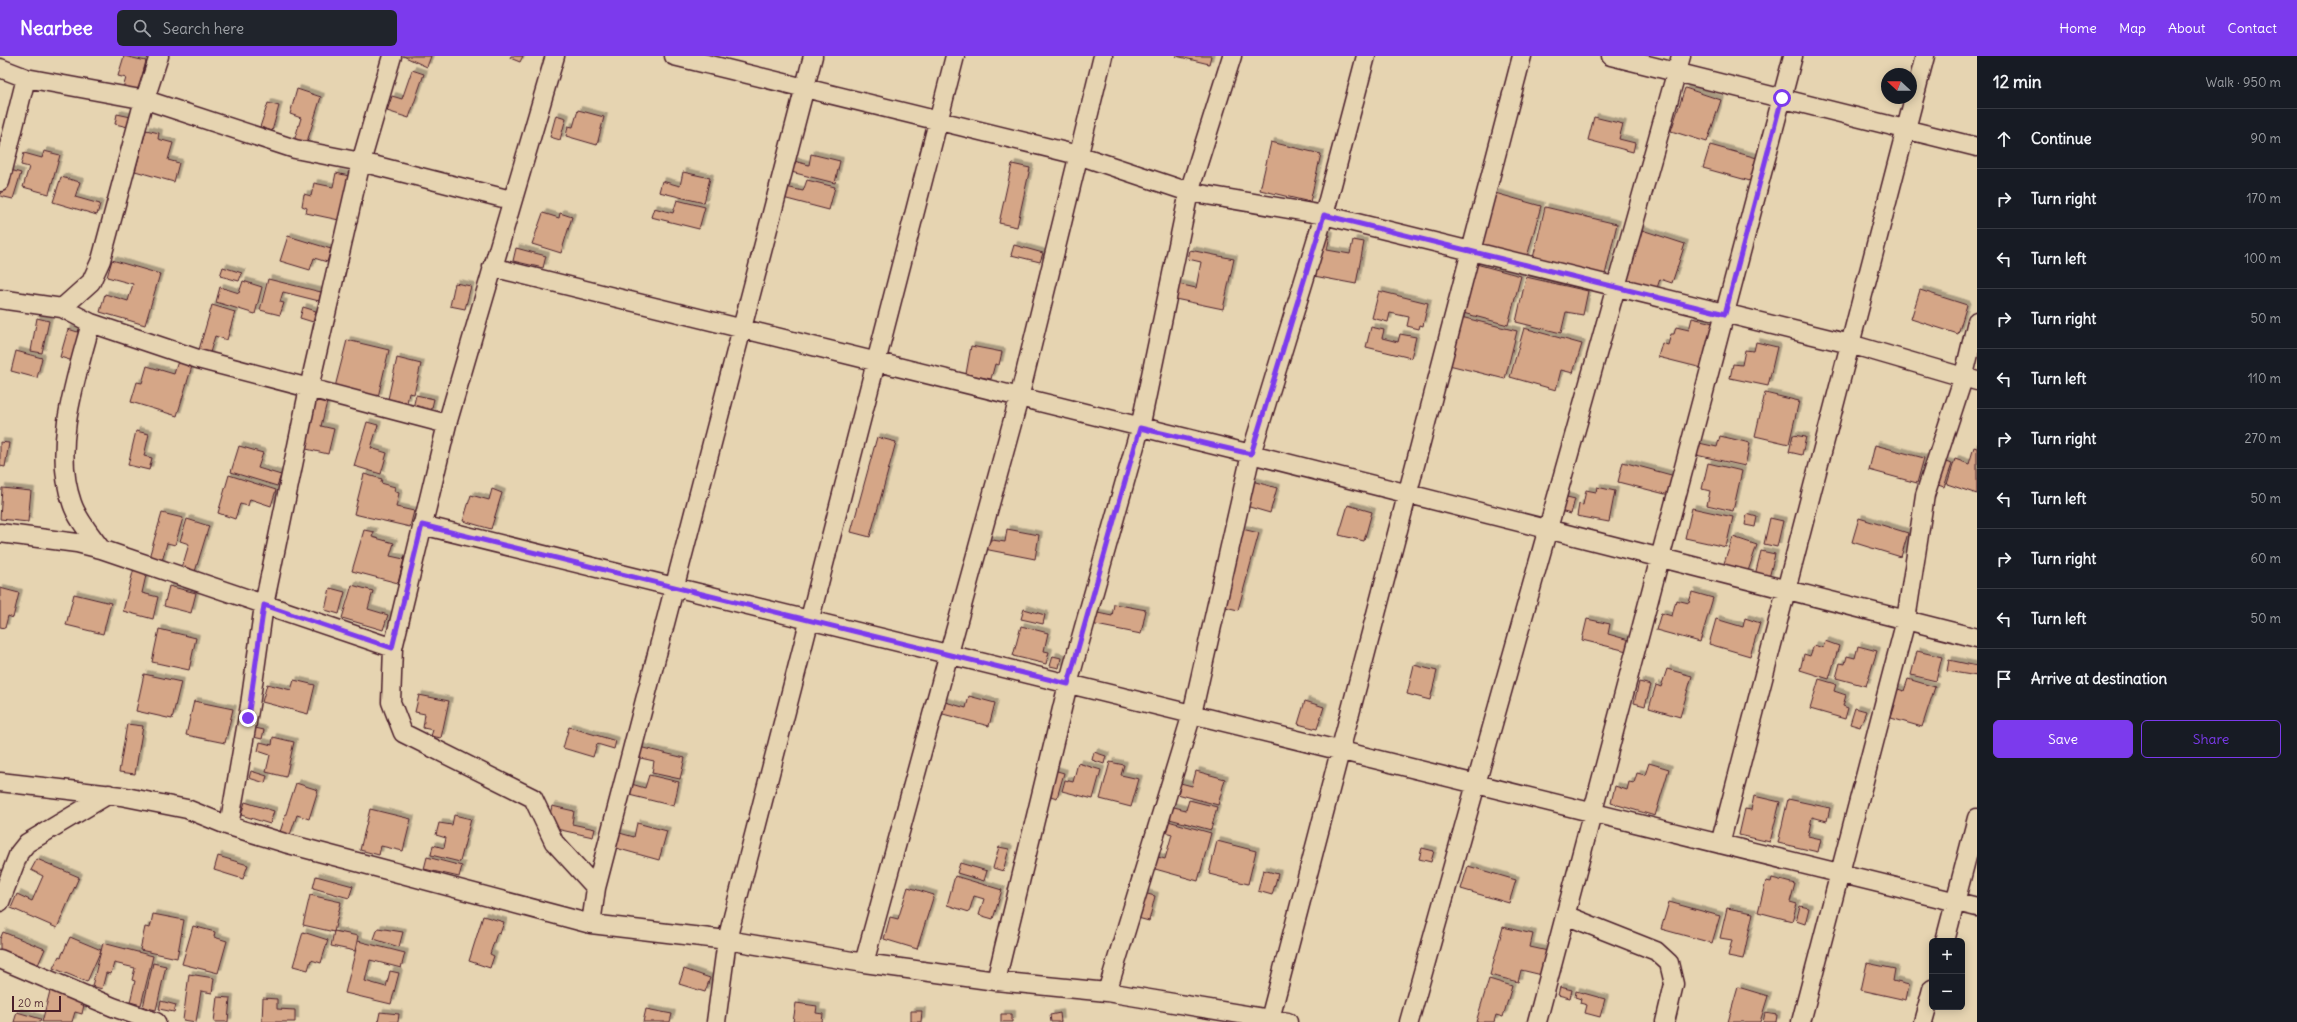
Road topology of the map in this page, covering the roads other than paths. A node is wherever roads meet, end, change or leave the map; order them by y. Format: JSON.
{"nodes":[{"id":1,"x":159,"y":56,"type":"edge"},
{"id":2,"x":392,"y":56,"type":"edge"},
{"id":3,"x":555,"y":56,"type":"edge"},
{"id":4,"x":674,"y":56,"type":"edge"},
{"id":5,"x":813,"y":56,"type":"edge"},
{"id":6,"x":955,"y":56,"type":"edge"},
{"id":7,"x":1103,"y":56,"type":"edge"},
{"id":8,"x":1232,"y":56,"type":"edge"},
{"id":9,"x":1366,"y":56,"type":"edge"},
{"id":10,"x":1522,"y":56,"type":"edge"},
{"id":11,"x":1611,"y":56,"type":"edge"},
{"id":12,"x":1794,"y":56,"type":"edge"},
{"id":13,"x":1925,"y":56,"type":"edge"},
{"id":14,"x":1679,"y":64,"type":"edge"},
{"id":15,"x":0,"y":68,"type":"edge"},
{"id":16,"x":26,"y":78,"type":"junction"},
{"id":17,"x":804,"y":88,"type":"junction"},
{"id":18,"x":1782,"y":98,"type":"junction"},
{"id":19,"x":146,"y":100,"type":"junction"},
{"id":20,"x":938,"y":121,"type":"junction"},
{"id":21,"x":1906,"y":129,"type":"junction"},
{"id":22,"x":1977,"y":147,"type":"edge"},
{"id":23,"x":1078,"y":155,"type":"junction"},
{"id":24,"x":361,"y":162,"type":"junction"},
{"id":25,"x":0,"y":182,"type":"edge"},
{"id":26,"x":1189,"y":192,"type":"junction"},
{"id":27,"x":511,"y":200,"type":"junction"},
{"id":28,"x":1324,"y":215,"type":"junction"},
{"id":29,"x":1471,"y":251,"type":"junction"},
{"id":30,"x":492,"y":267,"type":"junction"},
{"id":31,"x":1616,"y":287,"type":"junction"},
{"id":32,"x":0,"y":299,"type":"edge"},
{"id":33,"x":62,"y":308,"type":"junction"},
{"id":34,"x":1725,"y":314,"type":"junction"},
{"id":35,"x":1977,"y":321,"type":"edge"},
{"id":36,"x":91,"y":323,"type":"junction"},
{"id":37,"x":742,"y":329,"type":"junction"},
{"id":38,"x":1850,"y":344,"type":"junction"},
{"id":39,"x":876,"y":363,"type":"junction"},
{"id":40,"x":1970,"y":380,"type":"edge"},
{"id":41,"x":309,"y":388,"type":"junction"},
{"id":42,"x":1019,"y":398,"type":"junction"},
{"id":43,"x":447,"y":424,"type":"junction"},
{"id":44,"x":1140,"y":428,"type":"junction"},
{"id":45,"x":1251,"y":454,"type":"junction"},
{"id":46,"x":1407,"y":495,"type":"junction"},
{"id":47,"x":422,"y":525,"type":"junction"},
{"id":48,"x":1547,"y":530,"type":"junction"},
{"id":49,"x":0,"y":533,"type":"edge"},
{"id":50,"x":101,"y":550,"type":"junction"},
{"id":51,"x":1660,"y":558,"type":"junction"},
{"id":52,"x":674,"y":587,"type":"junction"},
{"id":53,"x":1787,"y":590,"type":"junction"},
{"id":54,"x":264,"y":605,"type":"junction"},
{"id":55,"x":810,"y":620,"type":"junction"},
{"id":56,"x":1906,"y":620,"type":"junction"},
{"id":57,"x":1977,"y":638,"type":"edge"},
{"id":58,"x":392,"y":648,"type":"junction"},
{"id":59,"x":949,"y":655,"type":"junction"},
{"id":60,"x":1068,"y":684,"type":"junction"},
{"id":61,"x":1192,"y":714,"type":"junction"},
{"id":62,"x":1340,"y":751,"type":"junction"},
{"id":63,"x":0,"y":782,"type":"edge"},
{"id":64,"x":1476,"y":784,"type":"junction"},
{"id":65,"x":109,"y":794,"type":"junction"},
{"id":66,"x":1592,"y":813,"type":"junction"},
{"id":67,"x":1977,"y":818,"type":"edge"},
{"id":68,"x":229,"y":826,"type":"junction"},
{"id":69,"x":1720,"y":844,"type":"junction"},
{"id":70,"x":1840,"y":874,"type":"junction"},
{"id":71,"x":596,"y":888,"type":"junction"},
{"id":72,"x":0,"y":902,"type":"edge"},
{"id":73,"x":1955,"y":902,"type":"junction"},
{"id":74,"x":1977,"y":907,"type":"edge"},
{"id":75,"x":1565,"y":916,"type":"junction"},
{"id":76,"x":591,"y":924,"type":"junction"},
{"id":77,"x":1946,"y":938,"type":"edge"},
{"id":78,"x":727,"y":940,"type":"junction"},
{"id":79,"x":0,"y":959,"type":"edge"},
{"id":80,"x":864,"y":963,"type":"junction"},
{"id":81,"x":996,"y":981,"type":"junction"},
{"id":82,"x":1106,"y":992,"type":"junction"},
{"id":83,"x":1929,"y":1000,"type":"edge"},
{"id":84,"x":1243,"y":1018,"type":"edge"},
{"id":85,"x":1279,"y":1020,"type":"edge"},
{"id":86,"x":156,"y":1022,"type":"edge"},
{"id":87,"x":716,"y":1022,"type":"edge"},
{"id":88,"x":1409,"y":1022,"type":"edge"},
{"id":89,"x":1537,"y":1022,"type":"edge"},
{"id":90,"x":1665,"y":1022,"type":"edge"},
{"id":91,"x":1801,"y":1022,"type":"edge"},
{"id":92,"x":1923,"y":1022,"type":"edge"}],
"edges":[{"from":1,"to":19,"type":"street"},
{"from":2,"to":24,"type":"street"},
{"from":3,"to":27,"type":"street"},
{"from":4,"to":17,"type":"street"},
{"from":5,"to":17,"type":"street"},
{"from":6,"to":20,"type":"street"},
{"from":7,"to":23,"type":"street"},
{"from":8,"to":26,"type":"street"},
{"from":9,"to":28,"type":"street"},
{"from":10,"to":29,"type":"street"},
{"from":11,"to":14,"type":"street"},
{"from":12,"to":18,"type":"street"},
{"from":13,"to":21,"type":"street"},
{"from":14,"to":18,"type":"street"},
{"from":14,"to":31,"type":"street"},
{"from":15,"to":16,"type":"street"},
{"from":16,"to":19,"type":"street"},
{"from":16,"to":25,"type":"street"},
{"from":17,"to":20,"type":"street"},
{"from":17,"to":37,"type":"street"},
{"from":18,"to":21,"type":"street"},
{"from":18,"to":34,"type":"street"},
{"from":19,"to":24,"type":"street"},
{"from":19,"to":33,"type":"street"},
{"from":20,"to":23,"type":"street"},
{"from":20,"to":39,"type":"street"},
{"from":21,"to":22,"type":"street"},
{"from":21,"to":38,"type":"street"},
{"from":23,"to":26,"type":"street"},
{"from":23,"to":42,"type":"street"},
{"from":24,"to":27,"type":"street"},
{"from":24,"to":41,"type":"street"},
{"from":26,"to":28,"type":"street"},
{"from":26,"to":44,"type":"street"},
{"from":27,"to":30,"type":"street"},
{"from":28,"to":29,"type":"street"},
{"from":28,"to":45,"type":"street"},
{"from":29,"to":31,"type":"street"},
{"from":29,"to":46,"type":"street"},
{"from":30,"to":37,"type":"street"},
{"from":30,"to":43,"type":"street"},
{"from":31,"to":34,"type":"street"},
{"from":31,"to":48,"type":"street"},
{"from":32,"to":33,"type":"street"},
{"from":33,"to":36,"type":"street"},
{"from":34,"to":38,"type":"street"},
{"from":34,"to":51,"type":"street"},
{"from":35,"to":40,"type":"street"},
{"from":36,"to":41,"type":"street"},
{"from":36,"to":50,"type":"street"},
{"from":37,"to":39,"type":"street"},
{"from":37,"to":52,"type":"street"},
{"from":38,"to":40,"type":"street"},
{"from":38,"to":53,"type":"street"},
{"from":39,"to":42,"type":"street"},
{"from":39,"to":55,"type":"street"},
{"from":40,"to":56,"type":"street"},
{"from":41,"to":43,"type":"street"},
{"from":41,"to":54,"type":"street"},
{"from":42,"to":44,"type":"street"},
{"from":42,"to":59,"type":"street"},
{"from":43,"to":47,"type":"street"},
{"from":44,"to":45,"type":"street"},
{"from":44,"to":60,"type":"street"},
{"from":45,"to":46,"type":"street"},
{"from":45,"to":61,"type":"street"},
{"from":46,"to":48,"type":"street"},
{"from":46,"to":62,"type":"street"},
{"from":47,"to":52,"type":"street"},
{"from":47,"to":58,"type":"street"},
{"from":48,"to":51,"type":"street"},
{"from":48,"to":64,"type":"street"},
{"from":49,"to":50,"type":"street"},
{"from":50,"to":54,"type":"street"},
{"from":51,"to":53,"type":"street"},
{"from":51,"to":66,"type":"street"},
{"from":52,"to":55,"type":"street"},
{"from":52,"to":71,"type":"street"},
{"from":53,"to":56,"type":"street"},
{"from":53,"to":69,"type":"street"},
{"from":54,"to":58,"type":"street"},
{"from":54,"to":68,"type":"street"},
{"from":55,"to":59,"type":"street"},
{"from":55,"to":78,"type":"street"},
{"from":56,"to":57,"type":"street"},
{"from":56,"to":70,"type":"street"},
{"from":58,"to":71,"type":"street"},
{"from":59,"to":60,"type":"street"},
{"from":59,"to":80,"type":"street"},
{"from":60,"to":61,"type":"street"},
{"from":60,"to":81,"type":"street"},
{"from":61,"to":62,"type":"street"},
{"from":61,"to":82,"type":"street"},
{"from":62,"to":64,"type":"street"},
{"from":62,"to":85,"type":"street"},
{"from":63,"to":65,"type":"street"},
{"from":64,"to":66,"type":"street"},
{"from":64,"to":88,"type":"street"},
{"from":65,"to":68,"type":"street"},
{"from":65,"to":72,"type":"street"},
{"from":66,"to":69,"type":"street"},
{"from":66,"to":75,"type":"street"},
{"from":67,"to":73,"type":"street"},
{"from":68,"to":76,"type":"street"},
{"from":69,"to":70,"type":"street"},
{"from":70,"to":73,"type":"street"},
{"from":70,"to":91,"type":"street"},
{"from":71,"to":76,"type":"street"},
{"from":73,"to":74,"type":"street"},
{"from":73,"to":77,"type":"street"},
{"from":75,"to":89,"type":"street"},
{"from":75,"to":90,"type":"street"},
{"from":76,"to":78,"type":"street"},
{"from":78,"to":80,"type":"street"},
{"from":78,"to":87,"type":"street"},
{"from":79,"to":86,"type":"street"},
{"from":80,"to":81,"type":"street"},
{"from":81,"to":82,"type":"street"},
{"from":82,"to":84,"type":"street"},
{"from":83,"to":92,"type":"street"},
{"from":84,"to":85,"type":"street"}]}
